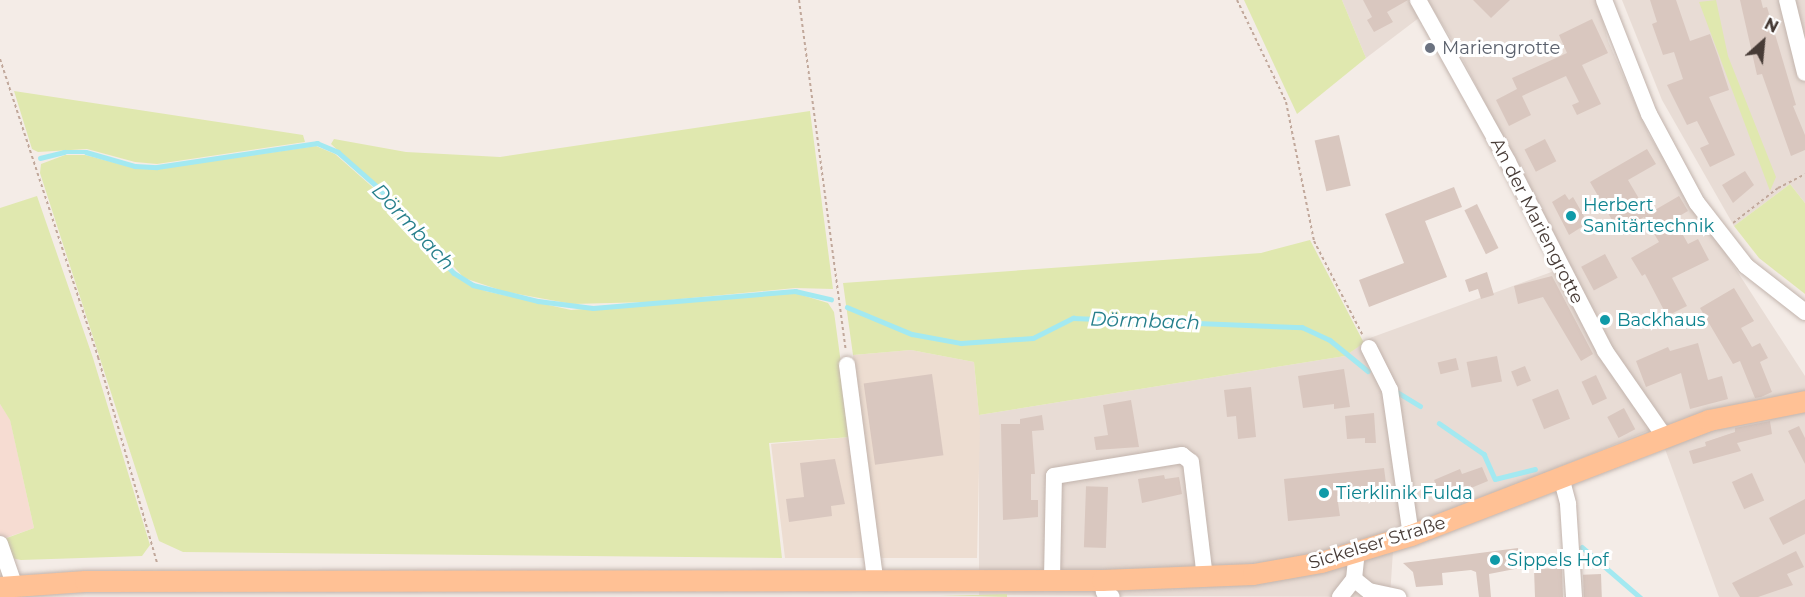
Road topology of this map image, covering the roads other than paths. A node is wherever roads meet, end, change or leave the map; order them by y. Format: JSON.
{"nodes":[{"id":1,"x":1418,"y":0,"type":"edge"},
{"id":2,"x":1604,"y":0,"type":"edge"},
{"id":3,"x":1786,"y":0,"type":"edge"},
{"id":4,"x":1801,"y":44,"type":"edge"},
{"id":5,"x":1805,"y":73,"type":"edge"},
{"id":6,"x":1805,"y":312,"type":"edge"},
{"id":7,"x":1370,"y":348,"type":"road end"},
{"id":8,"x":847,"y":365,"type":"road end"},
{"id":9,"x":1805,"y":401,"type":"edge"},
{"id":10,"x":1664,"y":436,"type":"junction"},
{"id":11,"x":1562,"y":477,"type":"junction"},
{"id":12,"x":1411,"y":535,"type":"junction"},
{"id":13,"x":0,"y":544,"type":"edge"},
{"id":14,"x":1357,"y":552,"type":"junction"},
{"id":15,"x":1205,"y":578,"type":"junction"},
{"id":16,"x":866,"y":579,"type":"junction"},
{"id":17,"x":1052,"y":579,"type":"junction"},
{"id":18,"x":1354,"y":579,"type":"junction"},
{"id":19,"x":7,"y":585,"type":"edge"},
{"id":20,"x":1107,"y":588,"type":"edge"},
{"id":21,"x":1340,"y":597,"type":"edge"},
{"id":22,"x":1398,"y":597,"type":"edge"},
{"id":23,"x":1574,"y":597,"type":"edge"}],
"edges":[{"from":1,"to":10,"type":"street","name":"An der Mariengrotte"},
{"from":2,"to":6,"type":"street"},
{"from":3,"to":4,"type":"street"},
{"from":4,"to":5,"type":"street"},
{"from":7,"to":12,"type":"street"},
{"from":8,"to":16,"type":"street"},
{"from":9,"to":10,"type":"main road","name":"Sickelser Straße"},
{"from":10,"to":11,"type":"main road","name":"Sickelser Straße"},
{"from":11,"to":12,"type":"main road","name":"Sickelser Straße"},
{"from":11,"to":23,"type":"street"},
{"from":12,"to":14,"type":"main road","name":"Sickelser Straße"},
{"from":13,"to":19,"type":"street"},
{"from":14,"to":15,"type":"main road","name":"Sickelser Straße"},
{"from":14,"to":18,"type":"street"},
{"from":15,"to":17,"type":"street"},
{"from":15,"to":20,"type":"main road","name":"Sickelser Straße"},
{"from":16,"to":17,"type":"main road","name":"Sickelser Straße"},
{"from":16,"to":19,"type":"main road","name":"Sickelser Straße"},
{"from":17,"to":20,"type":"main road","name":"Sickelser Straße"},
{"from":18,"to":21,"type":"street"},
{"from":18,"to":22,"type":"street"}]}
